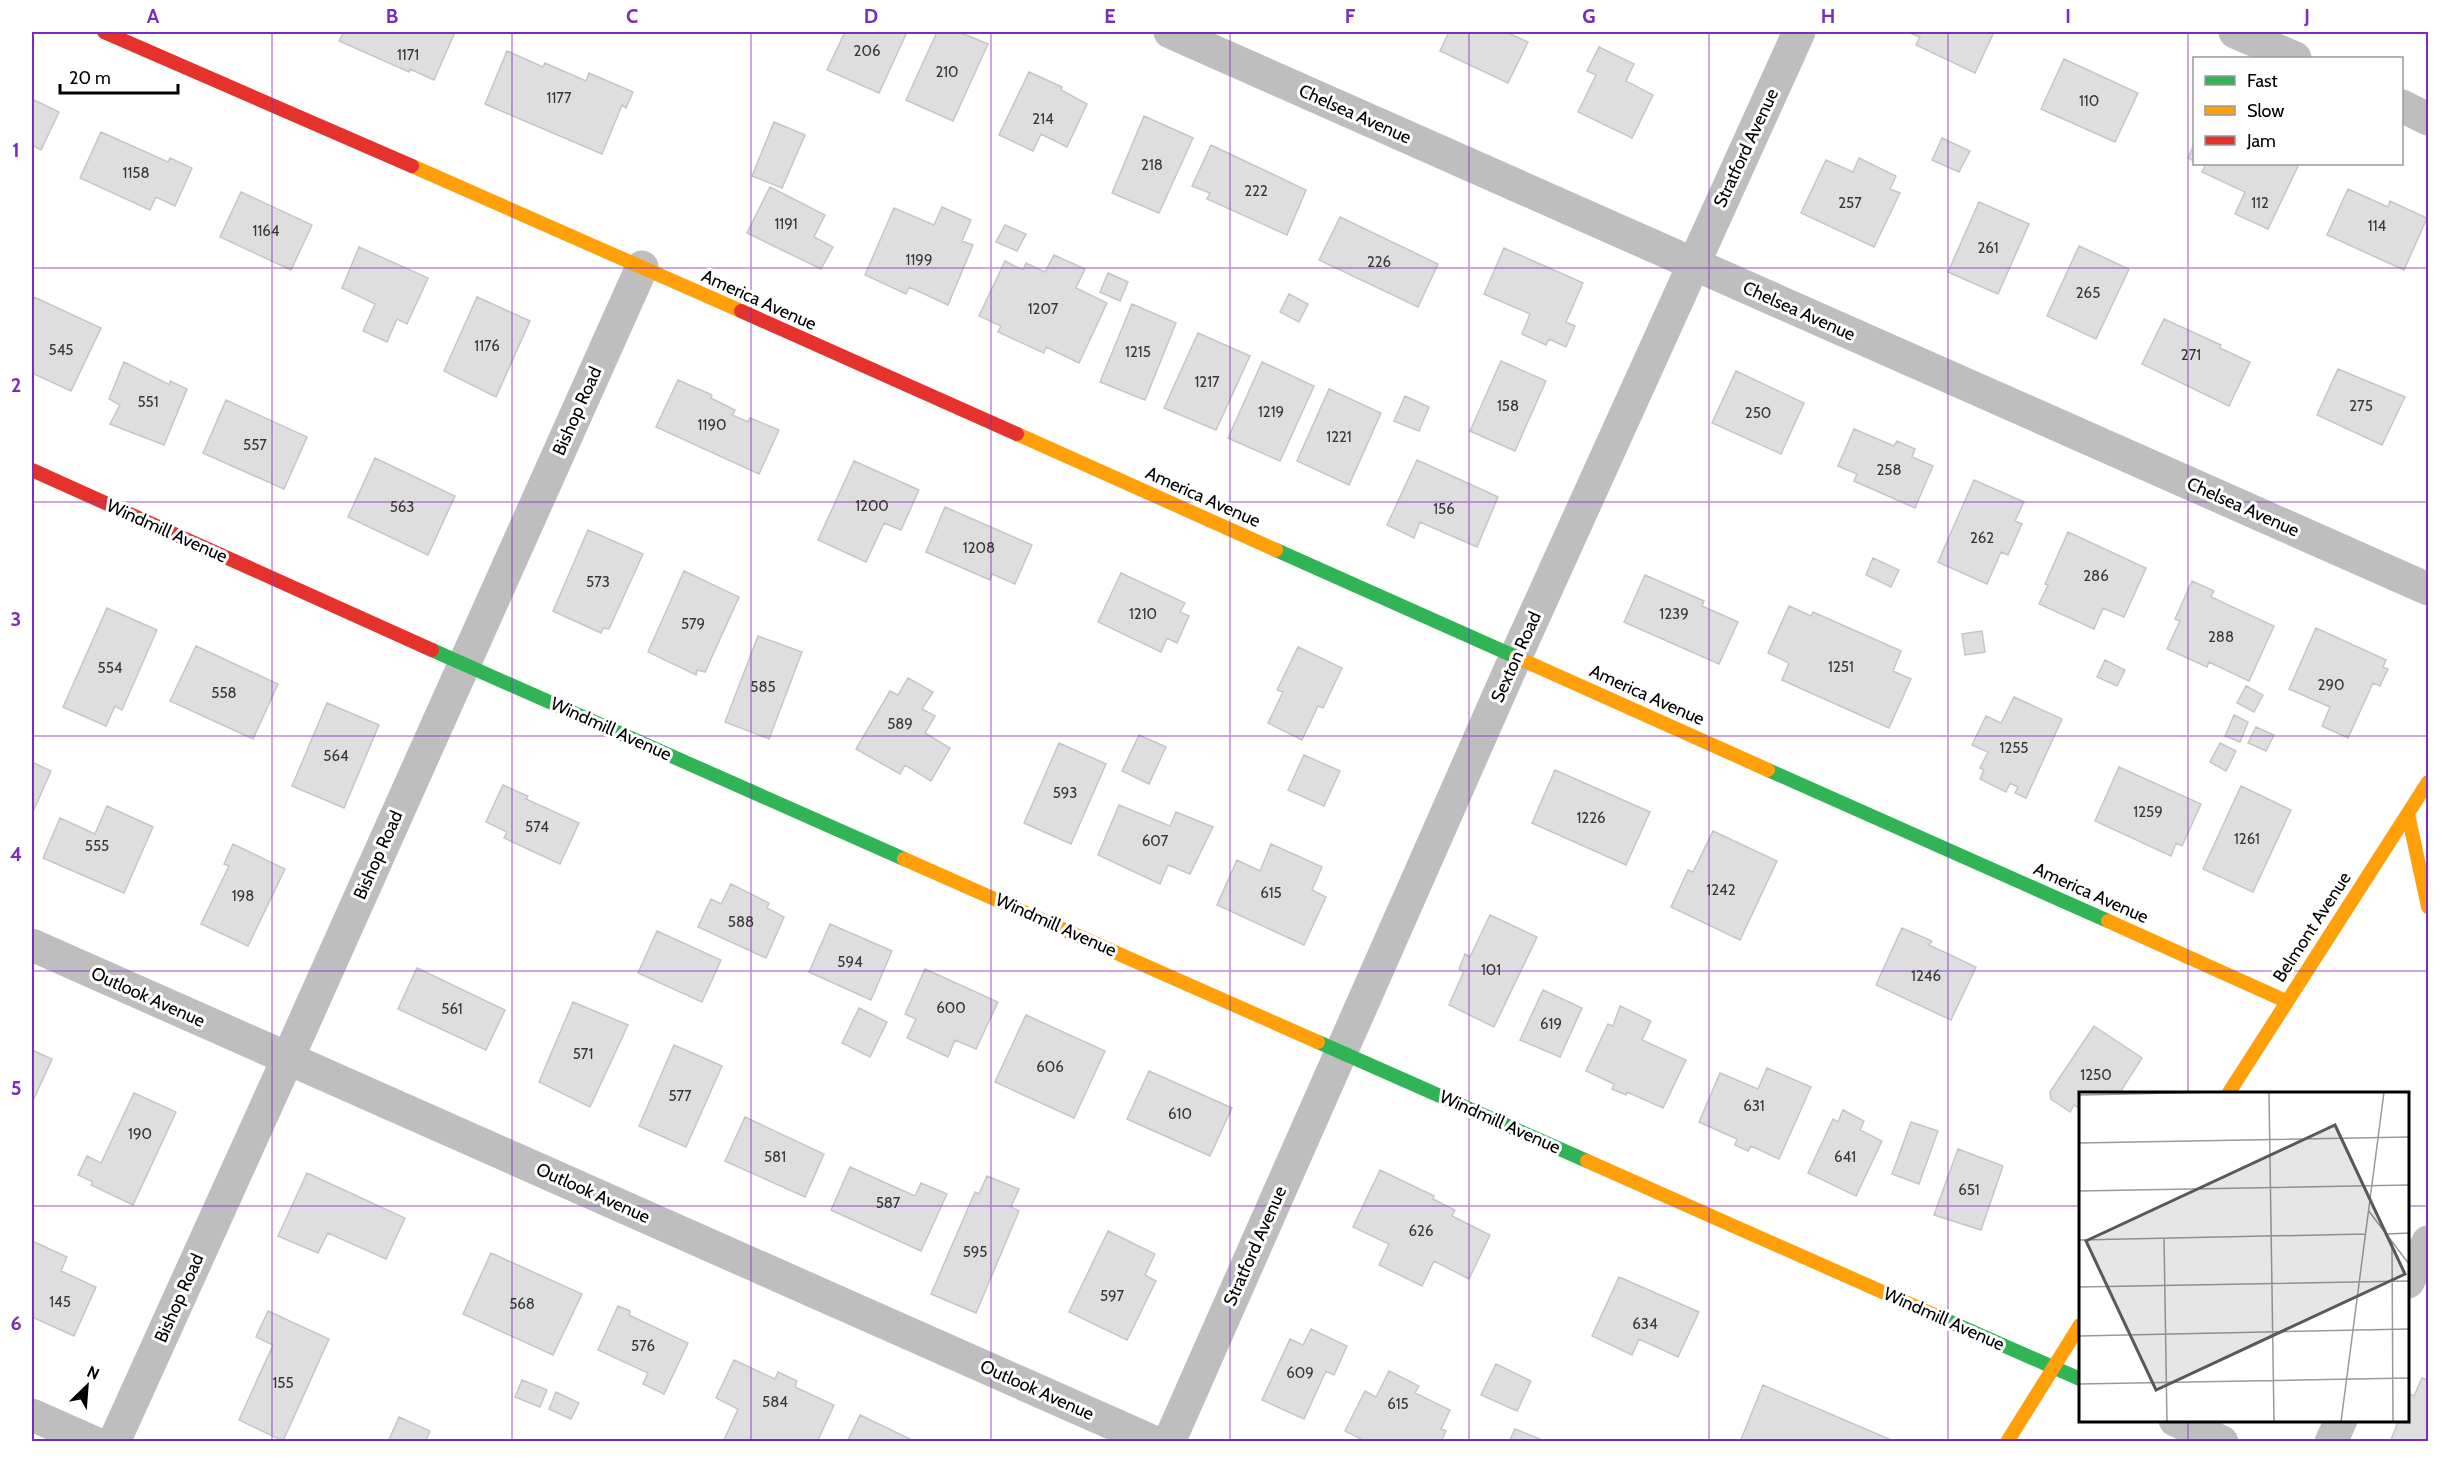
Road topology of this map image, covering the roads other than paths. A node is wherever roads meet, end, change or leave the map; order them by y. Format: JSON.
{"nodes":[{"id":1,"x":104,"y":32,"type":"edge"},
{"id":2,"x":1170,"y":32,"type":"edge"},
{"id":3,"x":1799,"y":32,"type":"edge"},
{"id":4,"x":2235,"y":32,"type":"edge"},
{"id":5,"x":2293,"y":57,"type":"edge"},
{"id":6,"x":2403,"y":106,"type":"edge"},
{"id":7,"x":2428,"y":118,"type":"edge"},
{"id":8,"x":1693,"y":264,"type":"junction"},
{"id":9,"x":642,"y":267,"type":"junction"},
{"id":10,"x":32,"y":470,"type":"edge"},
{"id":11,"x":2428,"y":589,"type":"edge"},
{"id":12,"x":1516,"y":656,"type":"junction"},
{"id":13,"x":463,"y":664,"type":"junction"},
{"id":14,"x":2428,"y":782,"type":"edge"},
{"id":15,"x":2408,"y":814,"type":"junction"},
{"id":16,"x":2428,"y":907,"type":"edge"},
{"id":17,"x":32,"y":945,"type":"edge"},
{"id":18,"x":2286,"y":1001,"type":"junction"},
{"id":19,"x":1342,"y":1051,"type":"junction"},
{"id":20,"x":288,"y":1058,"type":"junction"},
{"id":21,"x":2229,"y":1092,"type":"edge"},
{"id":22,"x":2428,"y":1242,"type":"edge"},
{"id":23,"x":2409,"y":1280,"type":"edge"},
{"id":24,"x":2079,"y":1327,"type":"edge"},
{"id":25,"x":2054,"y":1367,"type":"junction"},
{"id":26,"x":2079,"y":1379,"type":"edge"},
{"id":27,"x":32,"y":1415,"type":"edge"},
{"id":28,"x":2179,"y":1422,"type":"edge"},
{"id":29,"x":2340,"y":1422,"type":"edge"},
{"id":30,"x":93,"y":1442,"type":"edge"},
{"id":31,"x":114,"y":1442,"type":"edge"},
{"id":32,"x":1154,"y":1442,"type":"edge"},
{"id":33,"x":1168,"y":1442,"type":"edge"},
{"id":34,"x":2007,"y":1442,"type":"edge"},
{"id":35,"x":2222,"y":1442,"type":"edge"},
{"id":36,"x":2331,"y":1442,"type":"edge"}],
"edges":[{"from":1,"to":9,"type":"street","name":"America Avenue"},
{"from":2,"to":8,"type":"street","name":"Chelsea Avenue"},
{"from":3,"to":8,"type":"street","name":"Stratford Avenue"},
{"from":4,"to":5,"type":"street"},
{"from":6,"to":7,"type":"street"},
{"from":8,"to":11,"type":"street","name":"Chelsea Avenue"},
{"from":8,"to":12,"type":"street","name":"Sexton Road"},
{"from":9,"to":12,"type":"street","name":"America Avenue"},
{"from":9,"to":13,"type":"street","name":"Bishop Road"},
{"from":10,"to":13,"type":"street","name":"Windmill Avenue"},
{"from":12,"to":18,"type":"street","name":"America Avenue"},
{"from":12,"to":19,"type":"street","name":"Sexton Road"},
{"from":13,"to":19,"type":"street","name":"Windmill Avenue"},
{"from":13,"to":20,"type":"street","name":"Bishop Road"},
{"from":14,"to":15,"type":"street","name":"Belmont Avenue"},
{"from":15,"to":16,"type":"street"},
{"from":15,"to":18,"type":"street","name":"Belmont Avenue"},
{"from":17,"to":20,"type":"street","name":"Outlook Avenue"},
{"from":18,"to":21,"type":"street","name":"Belmont Avenue"},
{"from":19,"to":25,"type":"street","name":"Windmill Avenue"},
{"from":19,"to":33,"type":"street","name":"Stratford Avenue"},
{"from":20,"to":31,"type":"street","name":"Bishop Road"},
{"from":20,"to":32,"type":"street","name":"Outlook Avenue"},
{"from":22,"to":23,"type":"street"},
{"from":24,"to":25,"type":"street"},
{"from":25,"to":26,"type":"street","name":"Windmill Avenue"},
{"from":25,"to":34,"type":"street"},
{"from":27,"to":30,"type":"street"},
{"from":28,"to":35,"type":"street"},
{"from":29,"to":36,"type":"street"}]}
